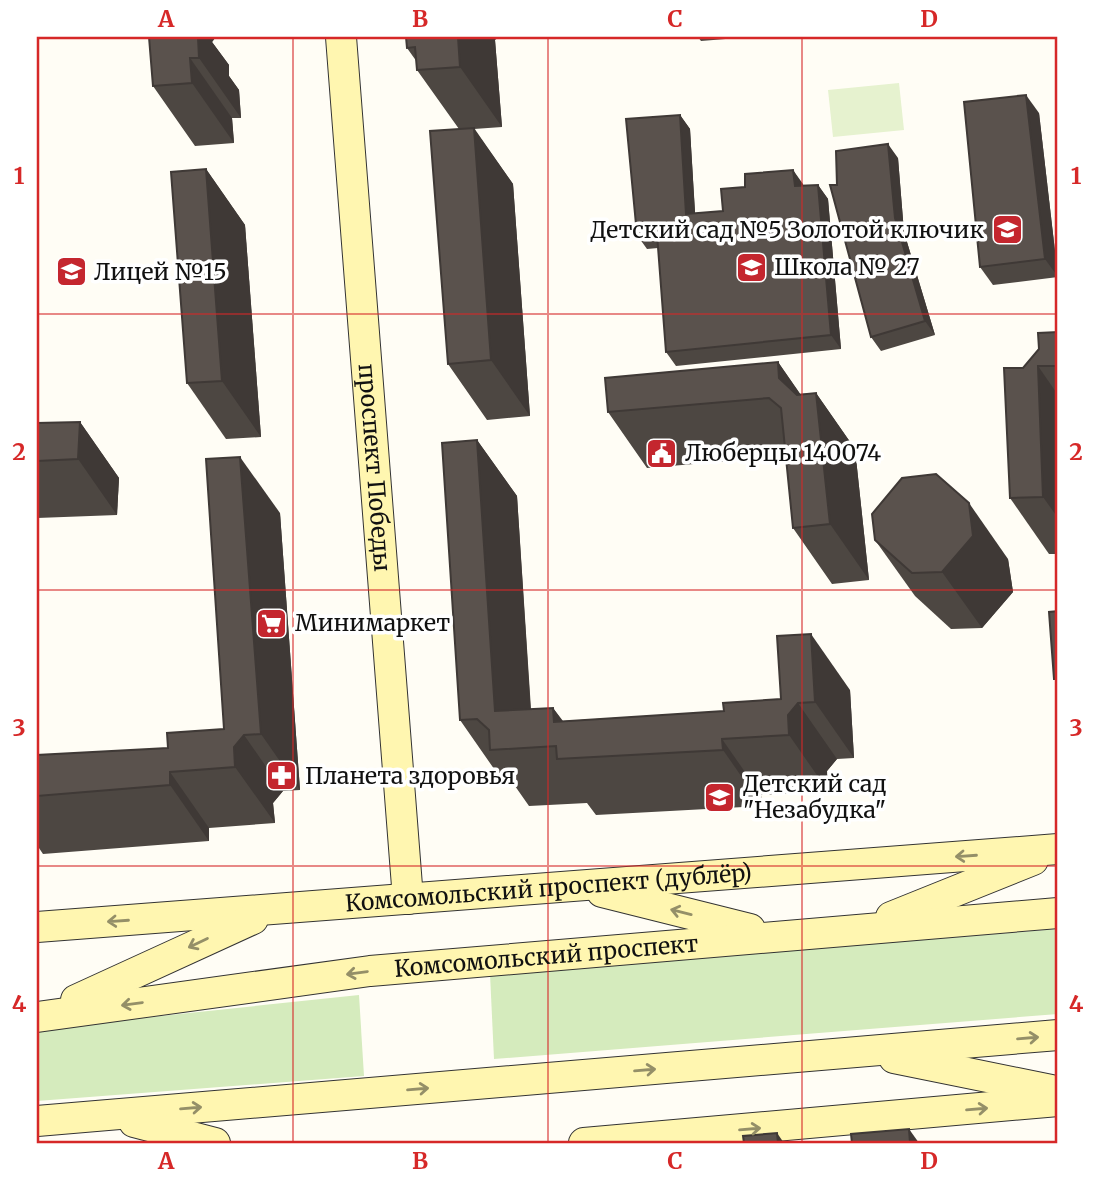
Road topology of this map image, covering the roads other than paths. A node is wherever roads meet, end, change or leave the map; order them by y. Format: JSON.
{"nodes":[{"id":1,"x":341,"y":37,"type":"edge"},
{"id":2,"x":1058,"y":849,"type":"edge"},
{"id":3,"x":576,"y":886,"type":"junction"},
{"id":4,"x":408,"y":899,"type":"junction"},
{"id":5,"x":284,"y":909,"type":"junction"},
{"id":6,"x":1058,"y":913,"type":"edge"},
{"id":7,"x":37,"y":927,"type":"edge"},
{"id":8,"x":864,"y":928,"type":"junction"},
{"id":9,"x":771,"y":935,"type":"junction"},
{"id":10,"x":37,"y":1016,"type":"edge"},
{"id":11,"x":1058,"y":1035,"type":"edge"},
{"id":12,"x":863,"y":1051,"type":"junction"},
{"id":13,"x":1058,"y":1091,"type":"edge"},
{"id":14,"x":1058,"y":1101,"type":"edge"},
{"id":15,"x":99,"y":1116,"type":"junction"},
{"id":16,"x":37,"y":1121,"type":"edge"},
{"id":17,"x":215,"y":1143,"type":"edge"},
{"id":18,"x":584,"y":1143,"type":"edge"}],
"edges":[{"from":1,"to":4,"type":"main road","name":"проспект Победы"},
{"from":2,"to":3,"type":"main road","name":"Комсомольский проспект (дублёр)","one_way":true},
{"from":2,"to":8,"type":"main road"},
{"from":3,"to":4,"type":"main road","name":"Комсомольский проспект (дублёр)"},
{"from":9,"to":3,"type":"main road","one_way":true},
{"from":4,"to":5,"type":"main road","name":"Комсомольский проспект (дублёр)"},
{"from":5,"to":7,"type":"main road","name":"Комсомольский проспект (дублёр)","one_way":true},
{"from":5,"to":10,"type":"main road","one_way":true},
{"from":6,"to":8,"type":"main road","name":"Комсомольский проспект"},
{"from":8,"to":9,"type":"main road","name":"Комсомольский проспект"},
{"from":9,"to":10,"type":"main road","name":"Комсомольский проспект","one_way":true},
{"from":12,"to":11,"type":"main road","one_way":true},
{"from":12,"to":13,"type":"main road"},
{"from":15,"to":12,"type":"main road","one_way":true},
{"from":18,"to":14,"type":"main road","one_way":true},
{"from":15,"to":16,"type":"main road"},
{"from":15,"to":17,"type":"main road"}]}
